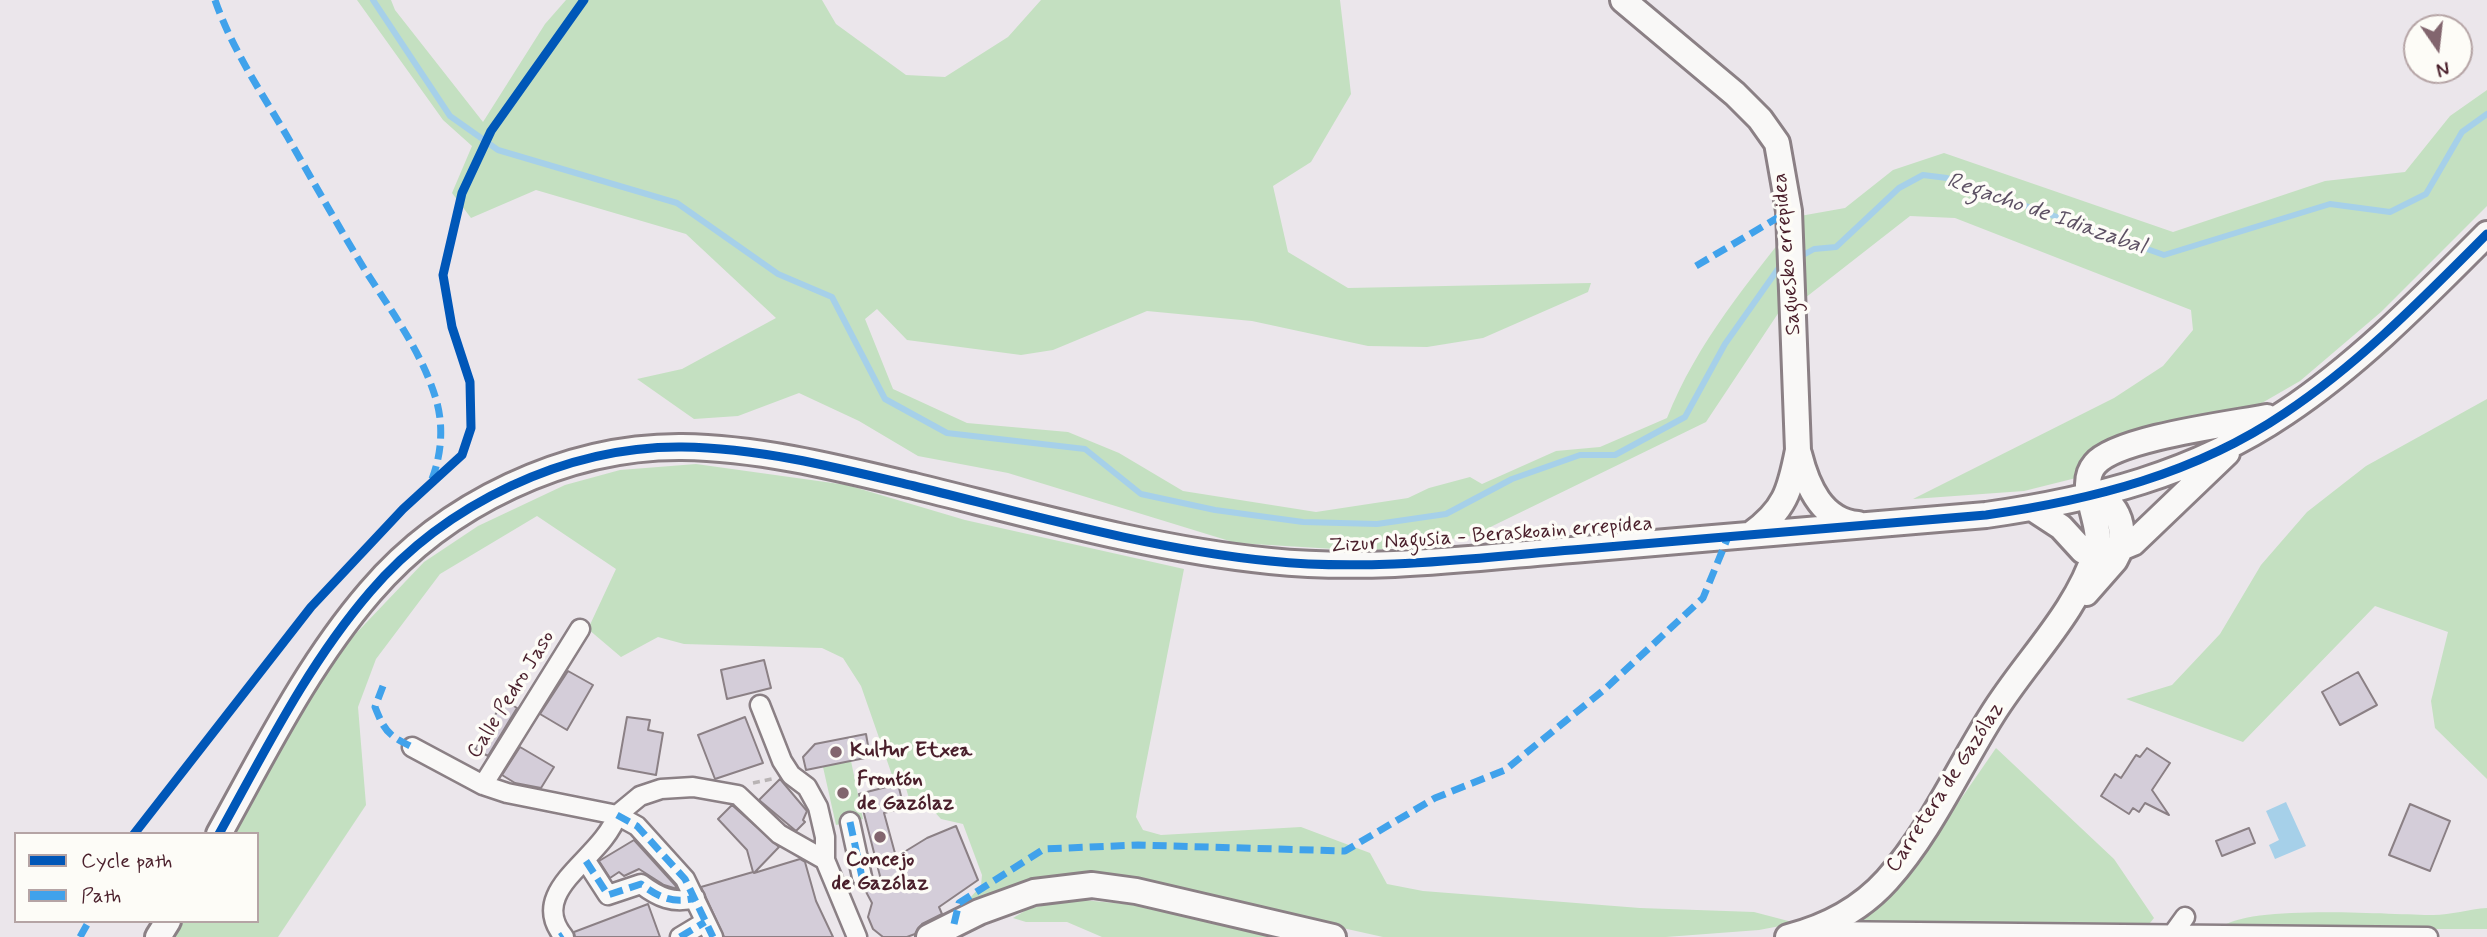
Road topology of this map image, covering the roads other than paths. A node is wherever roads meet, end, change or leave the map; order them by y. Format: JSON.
{"nodes":[{"id":1,"x":1623,"y":0,"type":"edge"},
{"id":2,"x":2487,"y":234,"type":"edge"},
{"id":3,"x":2285,"y":414,"type":"junction"},
{"id":4,"x":2240,"y":440,"type":"junction"},
{"id":5,"x":1798,"y":450,"type":"junction"},
{"id":6,"x":1793,"y":476,"type":"junction"},
{"id":7,"x":2091,"y":497,"type":"junction"},
{"id":8,"x":2032,"y":508,"type":"junction"},
{"id":9,"x":1871,"y":525,"type":"junction"},
{"id":10,"x":1802,"y":530,"type":"junction"},
{"id":11,"x":1750,"y":536,"type":"junction"},
{"id":12,"x":2121,"y":548,"type":"junction"},
{"id":13,"x":2096,"y":552,"type":"junction"},
{"id":14,"x":2074,"y":602,"type":"junction"},
{"id":15,"x":580,"y":629,"type":"dead end"},
{"id":16,"x":760,"y":705,"type":"dead end"},
{"id":17,"x":412,"y":747,"type":"dead end"},
{"id":18,"x":483,"y":785,"type":"junction"},
{"id":19,"x":617,"y":815,"type":"junction"},
{"id":20,"x":850,"y":822,"type":"dead end"},
{"id":21,"x":220,"y":832,"type":"edge"},
{"id":22,"x":825,"y":860,"type":"junction"},
{"id":23,"x":586,"y":861,"type":"junction"},
{"id":24,"x":837,"y":888,"type":"junction"},
{"id":25,"x":695,"y":898,"type":"junction"},
{"id":26,"x":2185,"y":917,"type":"dead end"},
{"id":27,"x":709,"y":929,"type":"edge"},
{"id":28,"x":1812,"y":931,"type":"junction"},
{"id":29,"x":2172,"y":935,"type":"edge"},
{"id":30,"x":562,"y":936,"type":"edge"},
{"id":31,"x":680,"y":937,"type":"edge"},
{"id":32,"x":857,"y":937,"type":"edge"},
{"id":33,"x":929,"y":937,"type":"edge"},
{"id":34,"x":1333,"y":937,"type":"edge"},
{"id":35,"x":1788,"y":937,"type":"edge"},
{"id":36,"x":2428,"y":937,"type":"edge"}],
"edges":[{"from":1,"to":5,"type":"street","name":"Saguesko errepidea"},
{"from":2,"to":3,"type":"street","name":"Zizur Nagusia - Beraskoain errepidea"},
{"from":3,"to":4,"type":"street","name":"Zizur Nagusia - Beraskoain errepidea"},
{"from":3,"to":7,"type":"street"},
{"from":4,"to":7,"type":"street","name":"Zizur Nagusia - Beraskoain errepidea"},
{"from":4,"to":12,"type":"street"},
{"from":5,"to":6,"type":"street"},
{"from":5,"to":9,"type":"street"},
{"from":6,"to":10,"type":"street"},
{"from":6,"to":11,"type":"street"},
{"from":7,"to":8,"type":"street","name":"Zizur Nagusia - Beraskoain errepidea"},
{"from":7,"to":12,"type":"street"},
{"from":7,"to":13,"type":"street"},
{"from":8,"to":9,"type":"street","name":"Zizur Nagusia - Beraskoain errepidea"},
{"from":8,"to":13,"type":"street"},
{"from":9,"to":10,"type":"street","name":"Zizur Nagusia - Beraskoain errepidea"},
{"from":10,"to":11,"type":"street","name":"Zizur Nagusia - Beraskoain errepidea"},
{"from":11,"to":21,"type":"street","name":"Zizur Nagusia - Beraskoain errepidea"},
{"from":12,"to":13,"type":"street"},
{"from":12,"to":14,"type":"street"},
{"from":13,"to":14,"type":"street"},
{"from":14,"to":28,"type":"street","name":"Carretera de Gazólaz"},
{"from":15,"to":18,"type":"street","name":"Calle Pedro Jaso"},
{"from":16,"to":22,"type":"street"},
{"from":17,"to":18,"type":"street","name":"Calle Pedro Jaso"},
{"from":18,"to":19,"type":"street","name":"Calle Pedro Jaso"},
{"from":19,"to":22,"type":"street"},
{"from":19,"to":23,"type":"street"},
{"from":19,"to":25,"type":"street"},
{"from":20,"to":24,"type":"street"},
{"from":22,"to":24,"type":"street"},
{"from":23,"to":25,"type":"street"},
{"from":23,"to":30,"type":"street"},
{"from":24,"to":32,"type":"street"},
{"from":25,"to":27,"type":"street"},
{"from":26,"to":29,"type":"street"},
{"from":27,"to":31,"type":"street"},
{"from":28,"to":29,"type":"street"},
{"from":28,"to":35,"type":"street","name":"Carretera de Gazólaz"},
{"from":29,"to":36,"type":"street"},
{"from":33,"to":34,"type":"street"}]}
